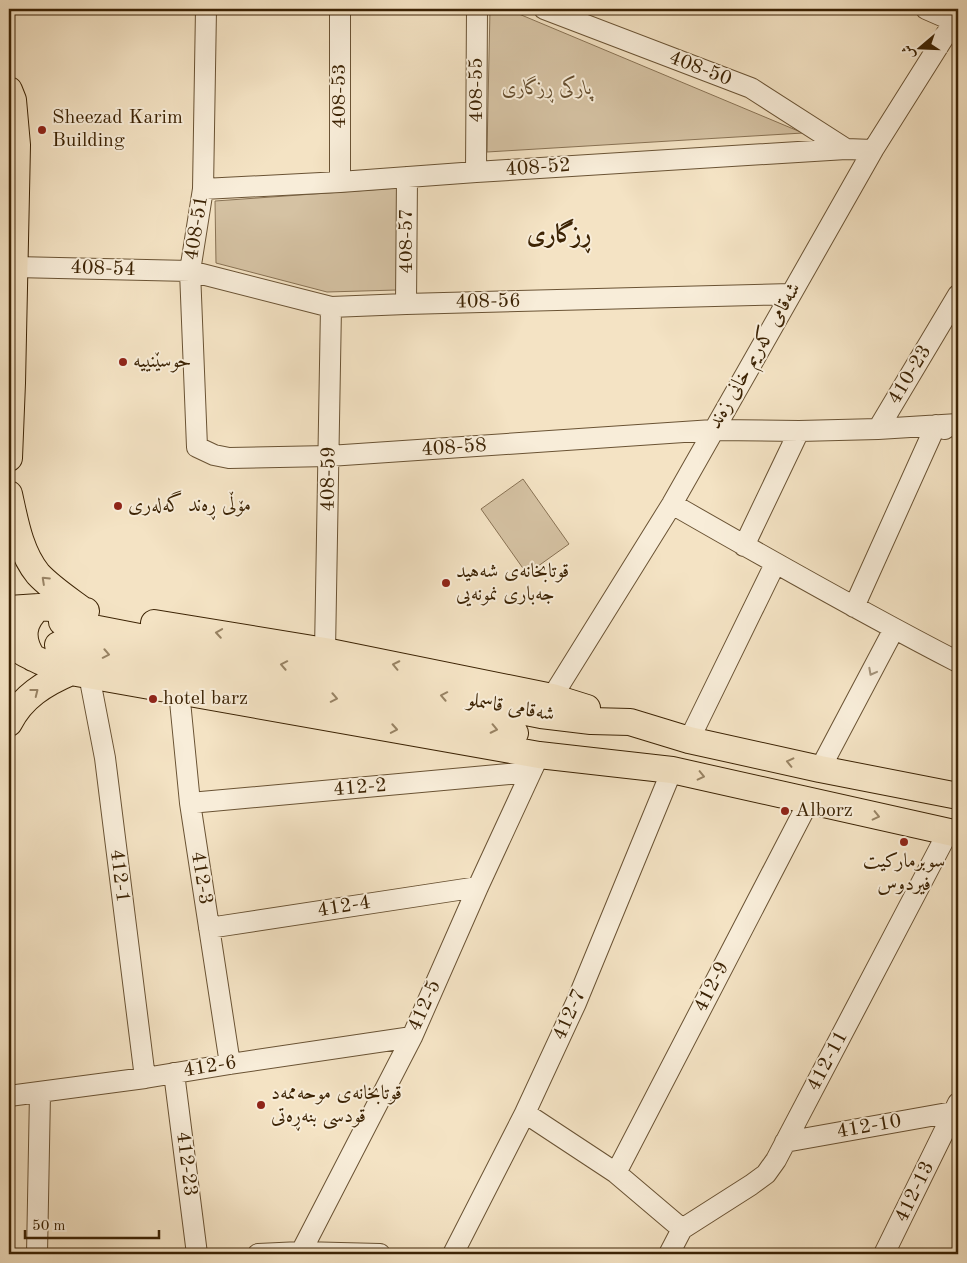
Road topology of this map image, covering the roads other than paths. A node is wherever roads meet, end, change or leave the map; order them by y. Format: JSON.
{"nodes":[{"id":1,"x":206,"y":9,"type":"edge"},
{"id":2,"x":340,"y":9,"type":"edge"},
{"id":3,"x":477,"y":9,"type":"edge"},
{"id":4,"x":544,"y":9,"type":"edge"},
{"id":5,"x":926,"y":9,"type":"edge"},
{"id":6,"x":957,"y":20,"type":"edge"},
{"id":7,"x":9,"y":90,"type":"edge"},
{"id":8,"x":846,"y":149,"type":"junction"},
{"id":9,"x":873,"y":150,"type":"junction"},
{"id":10,"x":476,"y":172,"type":"junction"},
{"id":11,"x":407,"y":177,"type":"junction"},
{"id":12,"x":340,"y":182,"type":"junction"},
{"id":13,"x":203,"y":189,"type":"junction"},
{"id":14,"x":15,"y":267,"type":"junction"},
{"id":15,"x":190,"y":272,"type":"junction"},
{"id":16,"x":791,"y":294,"type":"junction"},
{"id":17,"x":958,"y":295,"type":"edge"},
{"id":18,"x":406,"y":304,"type":"junction"},
{"id":19,"x":331,"y":307,"type":"junction"},
{"id":20,"x":958,"y":424,"type":"edge"},
{"id":21,"x":936,"y":425,"type":"junction"},
{"id":22,"x":878,"y":429,"type":"junction"},
{"id":23,"x":713,"y":430,"type":"junction"},
{"id":24,"x":799,"y":431,"type":"junction"},
{"id":25,"x":958,"y":434,"type":"edge"},
{"id":26,"x":197,"y":447,"type":"joint"},
{"id":27,"x":329,"y":456,"type":"junction"},
{"id":28,"x":9,"y":458,"type":"edge"},
{"id":29,"x":9,"y":494,"type":"edge"},
{"id":30,"x":672,"y":504,"type":"junction"},
{"id":31,"x":744,"y":546,"type":"junction"},
{"id":32,"x":775,"y":564,"type":"junction"},
{"id":33,"x":39,"y":607,"type":"junction"},
{"id":34,"x":854,"y":607,"type":"junction"},
{"id":35,"x":9,"y":609,"type":"edge"},
{"id":36,"x":68,"y":626,"type":"junction"},
{"id":37,"x":894,"y":629,"type":"junction"},
{"id":38,"x":9,"y":644,"type":"edge"},
{"id":39,"x":325,"y":651,"type":"junction"},
{"id":40,"x":33,"y":658,"type":"junction"},
{"id":41,"x":958,"y":662,"type":"edge"},
{"id":42,"x":80,"y":673,"type":"junction"},
{"id":43,"x":179,"y":691,"type":"junction"},
{"id":44,"x":552,"y":698,"type":"junction"},
{"id":45,"x":9,"y":722,"type":"edge"},
{"id":46,"x":630,"y":722,"type":"junction"},
{"id":47,"x":689,"y":740,"type":"junction"},
{"id":48,"x":535,"y":764,"type":"junction"},
{"id":49,"x":618,"y":764,"type":"junction"},
{"id":50,"x":820,"y":769,"type":"junction"},
{"id":51,"x":672,"y":770,"type":"junction"},
{"id":52,"x":958,"y":796,"type":"edge"},
{"id":53,"x":809,"y":801,"type":"junction"},
{"id":54,"x":190,"y":803,"type":"junction"},
{"id":55,"x":953,"y":833,"type":"edge"},
{"id":56,"x":478,"y":887,"type":"junction"},
{"id":57,"x":209,"y":928,"type":"junction"},
{"id":58,"x":412,"y":1037,"type":"junction"},
{"id":59,"x":230,"y":1064,"type":"junction"},
{"id":60,"x":174,"y":1073,"type":"junction"},
{"id":61,"x":145,"y":1078,"type":"junction"},
{"id":62,"x":40,"y":1093,"type":"junction"},
{"id":63,"x":9,"y":1096,"type":"edge"},
{"id":64,"x":956,"y":1107,"type":"edge"},
{"id":65,"x":525,"y":1113,"type":"junction"},
{"id":66,"x":785,"y":1142,"type":"junction"},
{"id":67,"x":616,"y":1172,"type":"junction"},
{"id":68,"x":682,"y":1229,"type":"junction"},
{"id":69,"x":301,"y":1252,"type":"junction"},
{"id":70,"x":37,"y":1254,"type":"edge"},
{"id":71,"x":197,"y":1254,"type":"edge"},
{"id":72,"x":258,"y":1254,"type":"edge"},
{"id":73,"x":380,"y":1254,"type":"edge"},
{"id":74,"x":453,"y":1254,"type":"edge"},
{"id":75,"x":669,"y":1254,"type":"edge"},
{"id":76,"x":884,"y":1254,"type":"edge"}],
"edges":[{"from":1,"to":13,"type":"street","name":"408-51"},
{"from":2,"to":12,"type":"street","name":"408-53"},
{"from":3,"to":10,"type":"street","name":"408-55"},
{"from":4,"to":8,"type":"street","name":"408-50"},
{"from":5,"to":6,"type":"street"},
{"from":6,"to":9,"type":"street","name":"شەقامی کەریم خانی زەند"},
{"from":7,"to":14,"type":"main road"},
{"from":8,"to":9,"type":"street","name":"408-52"},
{"from":8,"to":10,"type":"street","name":"408-52"},
{"from":9,"to":16,"type":"street","name":"شەقامی کەریم خانی زەند"},
{"from":10,"to":11,"type":"street","name":"408-52"},
{"from":11,"to":12,"type":"street","name":"408-52"},
{"from":11,"to":18,"type":"street","name":"408-57"},
{"from":12,"to":13,"type":"street","name":"408-52"},
{"from":13,"to":15,"type":"street","name":"408-51"},
{"from":14,"to":15,"type":"street","name":"408-54"},
{"from":14,"to":28,"type":"main road"},
{"from":15,"to":19,"type":"street","name":"408-56"},
{"from":15,"to":26,"type":"street","name":"408-51"},
{"from":16,"to":18,"type":"street","name":"408-56"},
{"from":16,"to":23,"type":"street","name":"شەقامی کەریم خانی زەند"},
{"from":17,"to":22,"type":"street","name":"410-23"},
{"from":18,"to":19,"type":"street","name":"408-56"},
{"from":19,"to":27,"type":"street","name":"408-59"},
{"from":20,"to":21,"type":"street","name":"408-58"},
{"from":21,"to":22,"type":"street","name":"408-58"},
{"from":21,"to":25,"type":"street"},
{"from":21,"to":34,"type":"street"},
{"from":22,"to":24,"type":"street","name":"408-58"},
{"from":23,"to":24,"type":"street","name":"408-58"},
{"from":23,"to":27,"type":"street","name":"408-58"},
{"from":23,"to":30,"type":"street","name":"شەقامی کەریم خانی زەند"},
{"from":24,"to":31,"type":"street"},
{"from":26,"to":27,"type":"street","name":"408-58"},
{"from":27,"to":39,"type":"street","name":"408-59"},
{"from":36,"to":29,"type":"main road","one_way":true},
{"from":30,"to":31,"type":"street"},
{"from":30,"to":44,"type":"street","name":"شەقامی کەریم خانی زەند"},
{"from":31,"to":32,"type":"street"},
{"from":32,"to":34,"type":"street"},
{"from":32,"to":47,"type":"street"},
{"from":33,"to":35,"type":"main road"},
{"from":33,"to":36,"type":"main road"},
{"from":33,"to":40,"type":"main road"},
{"from":34,"to":37,"type":"street"},
{"from":39,"to":36,"type":"main road","one_way":true},
{"from":46,"to":36,"type":"main road","name":"شەقامی قاسملو","one_way":true},
{"from":36,"to":49,"type":"main road","name":"شەقامی قاسملو","one_way":true},
{"from":37,"to":41,"type":"street"},
{"from":37,"to":50,"type":"street","one_way":true},
{"from":38,"to":40,"type":"main road"},
{"from":44,"to":39,"type":"main road","one_way":true},
{"from":40,"to":42,"type":"main road"},
{"from":42,"to":43,"type":"main road"},
{"from":45,"to":42,"type":"main road","one_way":true},
{"from":42,"to":61,"type":"street","name":"412-1"},
{"from":43,"to":48,"type":"main road","one_way":true},
{"from":43,"to":54,"type":"street","name":"412-3"},
{"from":44,"to":46,"type":"main road"},
{"from":46,"to":47,"type":"main road","name":"شەقامی قاسملو"},
{"from":50,"to":47,"type":"main road","name":"شەقامی قاسملو","one_way":true},
{"from":48,"to":49,"type":"main road"},
{"from":48,"to":54,"type":"street","name":"412-2"},
{"from":48,"to":56,"type":"street","name":"412-5"},
{"from":49,"to":51,"type":"main road"},
{"from":50,"to":52,"type":"main road","name":"شەقامی قاسملو"},
{"from":51,"to":53,"type":"main road","one_way":true},
{"from":51,"to":65,"type":"street","name":"412-7"},
{"from":53,"to":55,"type":"main road","one_way":true},
{"from":53,"to":67,"type":"street","name":"412-9"},
{"from":54,"to":57,"type":"street","name":"412-3"},
{"from":55,"to":66,"type":"street","name":"412-11"},
{"from":56,"to":57,"type":"street","name":"412-4"},
{"from":56,"to":58,"type":"street","name":"412-5"},
{"from":57,"to":59,"type":"street","name":"412-3"},
{"from":58,"to":59,"type":"street","name":"412-6"},
{"from":58,"to":69,"type":"street","name":"412-5"},
{"from":59,"to":60,"type":"street","name":"412-6"},
{"from":60,"to":61,"type":"street","name":"412-6"},
{"from":60,"to":71,"type":"street","name":"412-23"},
{"from":61,"to":62,"type":"street","name":"412-6"},
{"from":62,"to":63,"type":"street","name":"412-6"},
{"from":62,"to":70,"type":"street"},
{"from":64,"to":66,"type":"street","name":"412-10"},
{"from":64,"to":76,"type":"street","name":"412-13"},
{"from":65,"to":67,"type":"street"},
{"from":65,"to":74,"type":"street","name":"412-7"},
{"from":66,"to":68,"type":"street","name":"412-11"},
{"from":67,"to":68,"type":"street"},
{"from":68,"to":75,"type":"street"},
{"from":69,"to":72,"type":"street"},
{"from":69,"to":73,"type":"street"}]}
